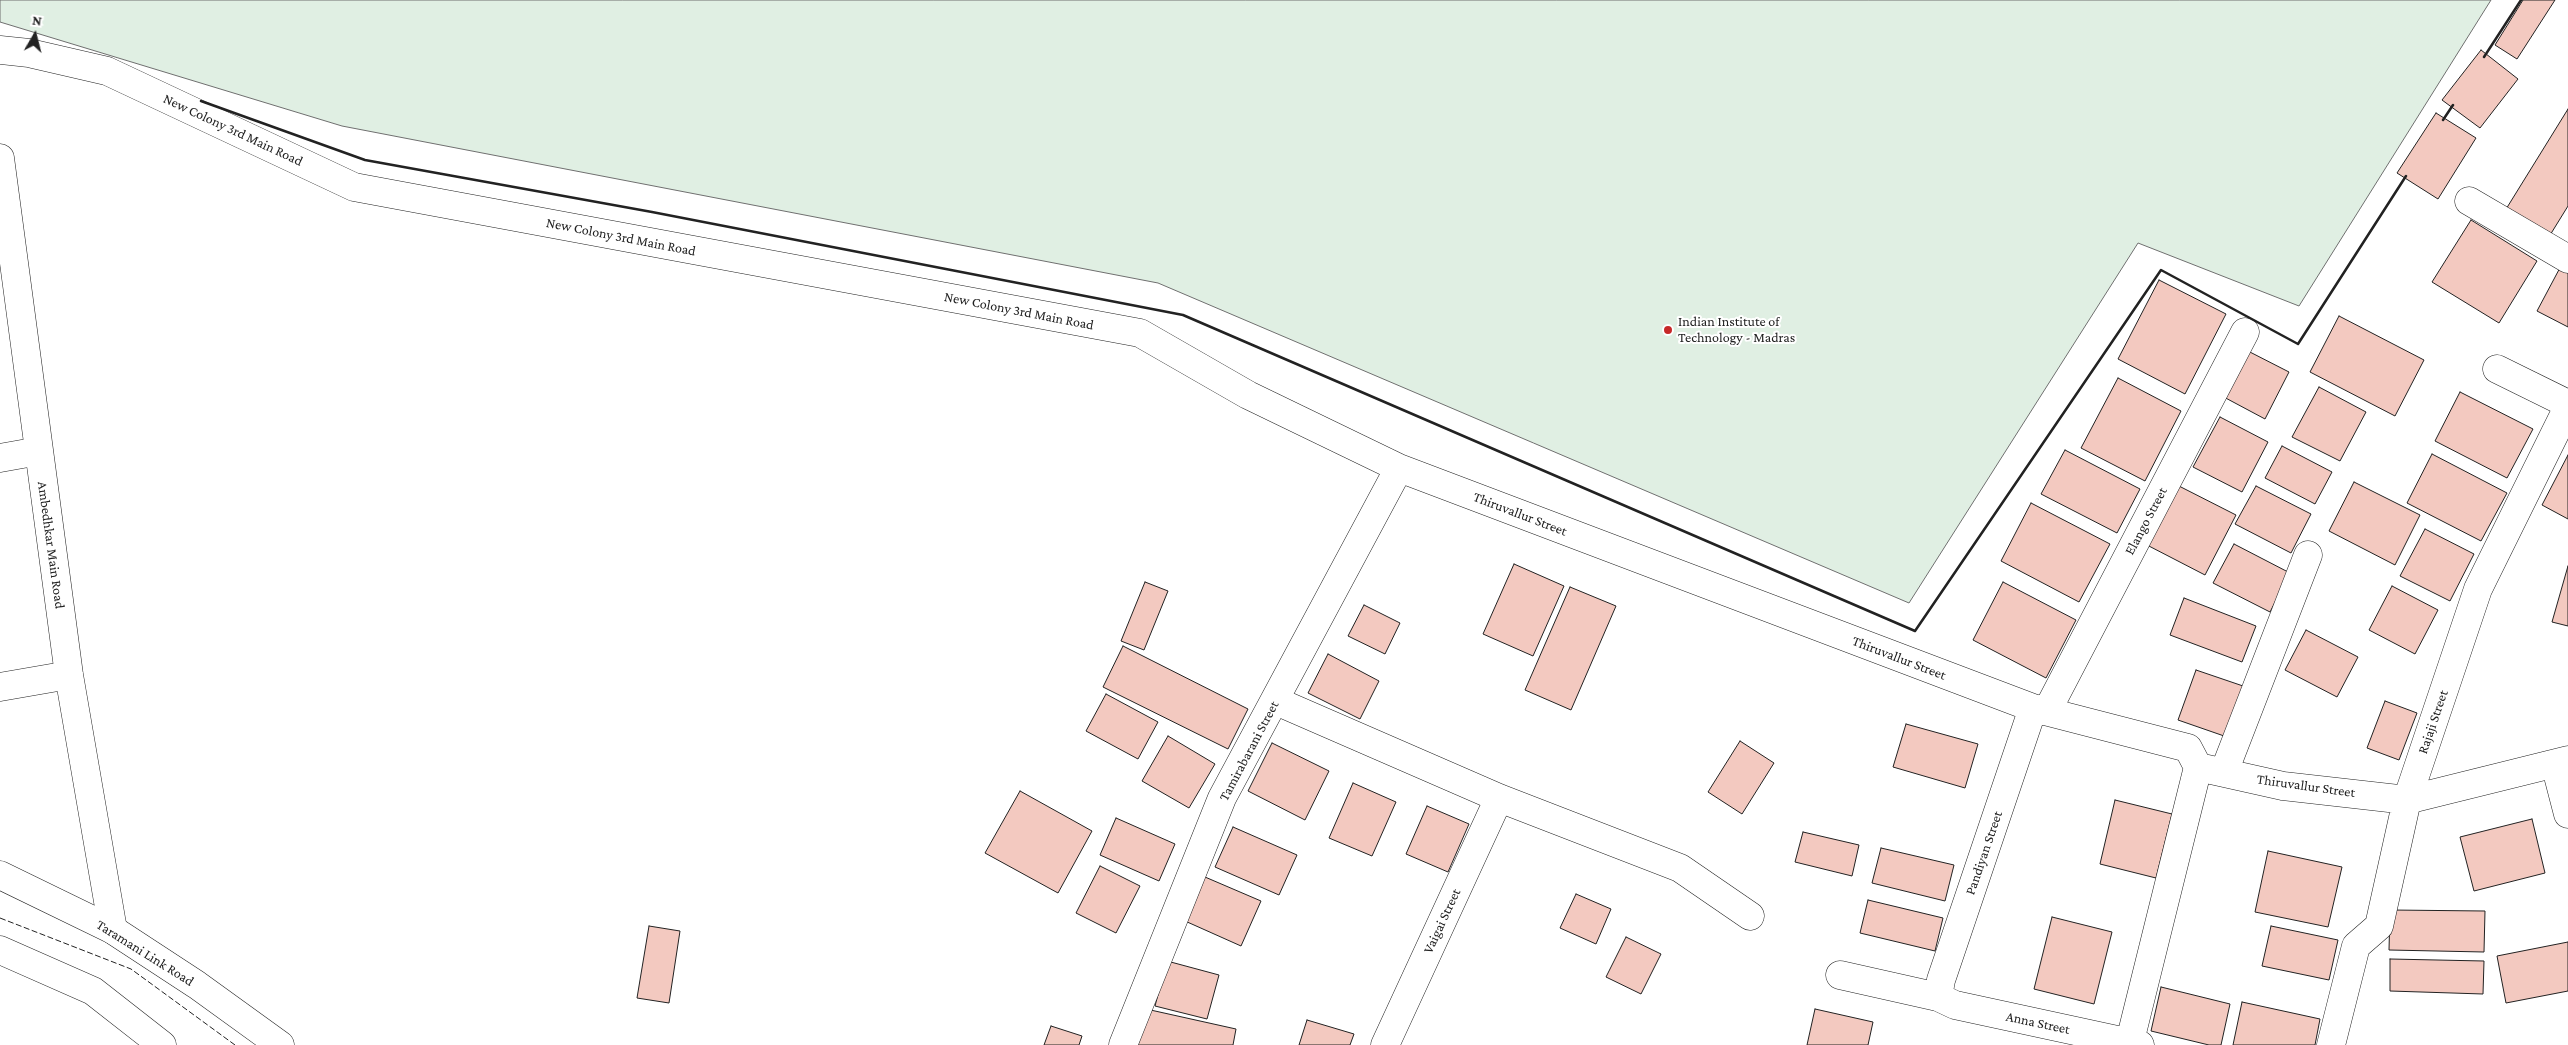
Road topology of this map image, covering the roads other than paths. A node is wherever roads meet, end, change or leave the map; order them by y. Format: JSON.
{"nodes":[{"id":1,"x":0,"y":50,"type":"edge"},
{"id":2,"x":0,"y":158,"type":"edge"},
{"id":3,"x":2469,"y":201,"type":"dead end"},
{"id":4,"x":3,"y":205,"type":"edge"},
{"id":5,"x":2568,"y":259,"type":"edge"},
{"id":6,"x":2245,"y":332,"type":"dead end"},
{"id":7,"x":2497,"y":369,"type":"dead end"},
{"id":8,"x":1248,"y":395,"type":"joint"},
{"id":9,"x":2568,"y":406,"type":"edge"},
{"id":10,"x":39,"y":452,"type":"junction"},
{"id":11,"x":0,"y":458,"type":"edge"},
{"id":12,"x":1399,"y":468,"type":"junction"},
{"id":13,"x":2308,"y":555,"type":"dead end"},
{"id":14,"x":69,"y":675,"type":"junction"},
{"id":15,"x":0,"y":687,"type":"edge"},
{"id":16,"x":1276,"y":701,"type":"junction"},
{"id":17,"x":2040,"y":709,"type":"junction"},
{"id":18,"x":2561,"y":762,"type":"edge"},
{"id":19,"x":2211,"y":769,"type":"junction"},
{"id":20,"x":1499,"y":798,"type":"junction"},
{"id":21,"x":2407,"y":800,"type":"junction"},
{"id":22,"x":2568,"y":814,"type":"edge"},
{"id":23,"x":0,"y":875,"type":"edge"},
{"id":24,"x":1750,"y":916,"type":"dead end"},
{"id":25,"x":113,"y":930,"type":"junction"},
{"id":26,"x":0,"y":950,"type":"edge"},
{"id":27,"x":1840,"y":975,"type":"dead end"},
{"id":28,"x":1938,"y":997,"type":"junction"},
{"id":29,"x":2132,"y":1044,"type":"edge"},
{"id":30,"x":162,"y":1045,"type":"edge"},
{"id":31,"x":280,"y":1045,"type":"edge"},
{"id":32,"x":1123,"y":1045,"type":"edge"},
{"id":33,"x":1386,"y":1045,"type":"edge"},
{"id":34,"x":2331,"y":1045,"type":"edge"}],
"edges":[{"from":1,"to":8,"type":"street","name":"New Colony 3rd Main Road"},
{"from":2,"to":4,"type":"street","name":"Ambedhkar Main Road"},
{"from":3,"to":5,"type":"street"},
{"from":4,"to":10,"type":"street","name":"Ambedhkar Main Road"},
{"from":6,"to":17,"type":"street","name":"Elango Street"},
{"from":7,"to":9,"type":"street"},
{"from":8,"to":12,"type":"street","name":"Thiruvallur Street"},
{"from":9,"to":21,"type":"street","name":"Rajaji Street"},
{"from":10,"to":11,"type":"street"},
{"from":10,"to":14,"type":"street","name":"Ambedhkar Main Road"},
{"from":12,"to":16,"type":"street","name":"Tamirabarani Street"},
{"from":12,"to":17,"type":"street","name":"Thiruvallur Street"},
{"from":13,"to":19,"type":"street"},
{"from":14,"to":15,"type":"street"},
{"from":14,"to":25,"type":"street","name":"Ambedhkar Main Road"},
{"from":16,"to":20,"type":"street"},
{"from":16,"to":32,"type":"street","name":"Tamirabarani Street"},
{"from":17,"to":19,"type":"street","name":"Thiruvallur Street"},
{"from":17,"to":28,"type":"street","name":"Pandiyan Street"},
{"from":18,"to":21,"type":"street","name":"Thiruvallur Street"},
{"from":18,"to":22,"type":"street"},
{"from":19,"to":21,"type":"street","name":"Thiruvallur Street"},
{"from":19,"to":29,"type":"street"},
{"from":20,"to":24,"type":"street"},
{"from":20,"to":33,"type":"street","name":"Vaigai Street"},
{"from":21,"to":34,"type":"street","name":"Rajaji Street"},
{"from":23,"to":25,"type":"street","name":"Taramani Link Road"},
{"from":25,"to":31,"type":"street","name":"Taramani Link Road"},
{"from":26,"to":30,"type":"street"},
{"from":27,"to":28,"type":"street","name":"Anna Street"},
{"from":28,"to":29,"type":"street","name":"Anna Street"}]}
